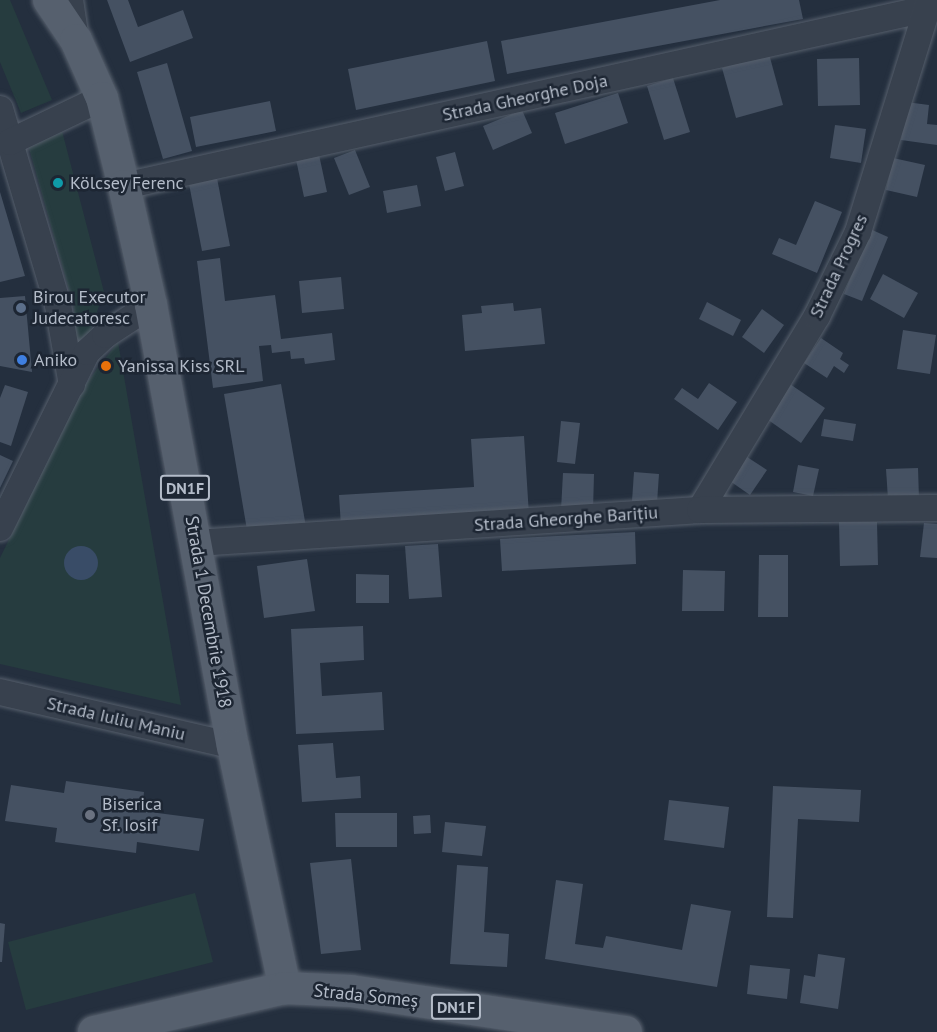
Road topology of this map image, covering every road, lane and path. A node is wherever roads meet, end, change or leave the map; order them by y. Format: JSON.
{"nodes":[{"id":1,"x":49,"y":0,"type":"edge"},
{"id":2,"x":70,"y":0,"type":"edge"},
{"id":3,"x":928,"y":5,"type":"edge"},
{"id":4,"x":76,"y":40,"type":"junction"},
{"id":5,"x":102,"y":98,"type":"junction"},
{"id":6,"x":0,"y":109,"type":"edge"},
{"id":7,"x":10,"y":142,"type":"junction"},
{"id":8,"x":124,"y":186,"type":"junction"},
{"id":9,"x":151,"y":305,"type":"junction"},
{"id":10,"x":72,"y":385,"type":"junction"},
{"id":11,"x":937,"y":508,"type":"edge"},
{"id":12,"x":700,"y":510,"type":"junction"},
{"id":13,"x":0,"y":528,"type":"edge"},
{"id":14,"x":196,"y":543,"type":"junction"},
{"id":15,"x":0,"y":692,"type":"edge"},
{"id":16,"x":233,"y":746,"type":"junction"},
{"id":17,"x":285,"y":988,"type":"junction"},
{"id":18,"x":94,"y":1032,"type":"edge"},
{"id":19,"x":620,"y":1032,"type":"edge"}],
"edges":[{"from":1,"to":4,"type":"main road","name":"Strada 1 Decembrie 1918","number":"DN1F"},
{"from":2,"to":4,"type":"street"},
{"from":3,"to":8,"type":"street","name":"Strada Gheorghe Doja"},
{"from":3,"to":12,"type":"street","name":"Strada Progres"},
{"from":4,"to":5,"type":"main road","name":"Strada 1 Decembrie 1918","number":"DN1F"},
{"from":5,"to":7,"type":"street"},
{"from":5,"to":8,"type":"main road","name":"Strada 1 Decembrie 1918","number":"DN1F"},
{"from":6,"to":7,"type":"street"},
{"from":7,"to":10,"type":"street"},
{"from":8,"to":9,"type":"main road","name":"Strada 1 Decembrie 1918","number":"DN1F"},
{"from":9,"to":10,"type":"street"},
{"from":9,"to":14,"type":"main road","name":"Strada 1 Decembrie 1918","number":"DN1F"},
{"from":10,"to":13,"type":"street"},
{"from":11,"to":12,"type":"street","name":"Strada Gheorghe Barițiu"},
{"from":12,"to":14,"type":"street","name":"Strada Gheorghe Barițiu"},
{"from":14,"to":16,"type":"main road","name":"Strada 1 Decembrie 1918","number":"DN1F"},
{"from":15,"to":16,"type":"street","name":"Strada Iuliu Maniu"},
{"from":16,"to":17,"type":"main road","name":"Strada 1 Decembrie 1918","number":"DN1F"},
{"from":17,"to":18,"type":"main road","name":"Strada Someș"},
{"from":17,"to":19,"type":"main road","name":"Strada Someș","number":"DN1F"}]}
